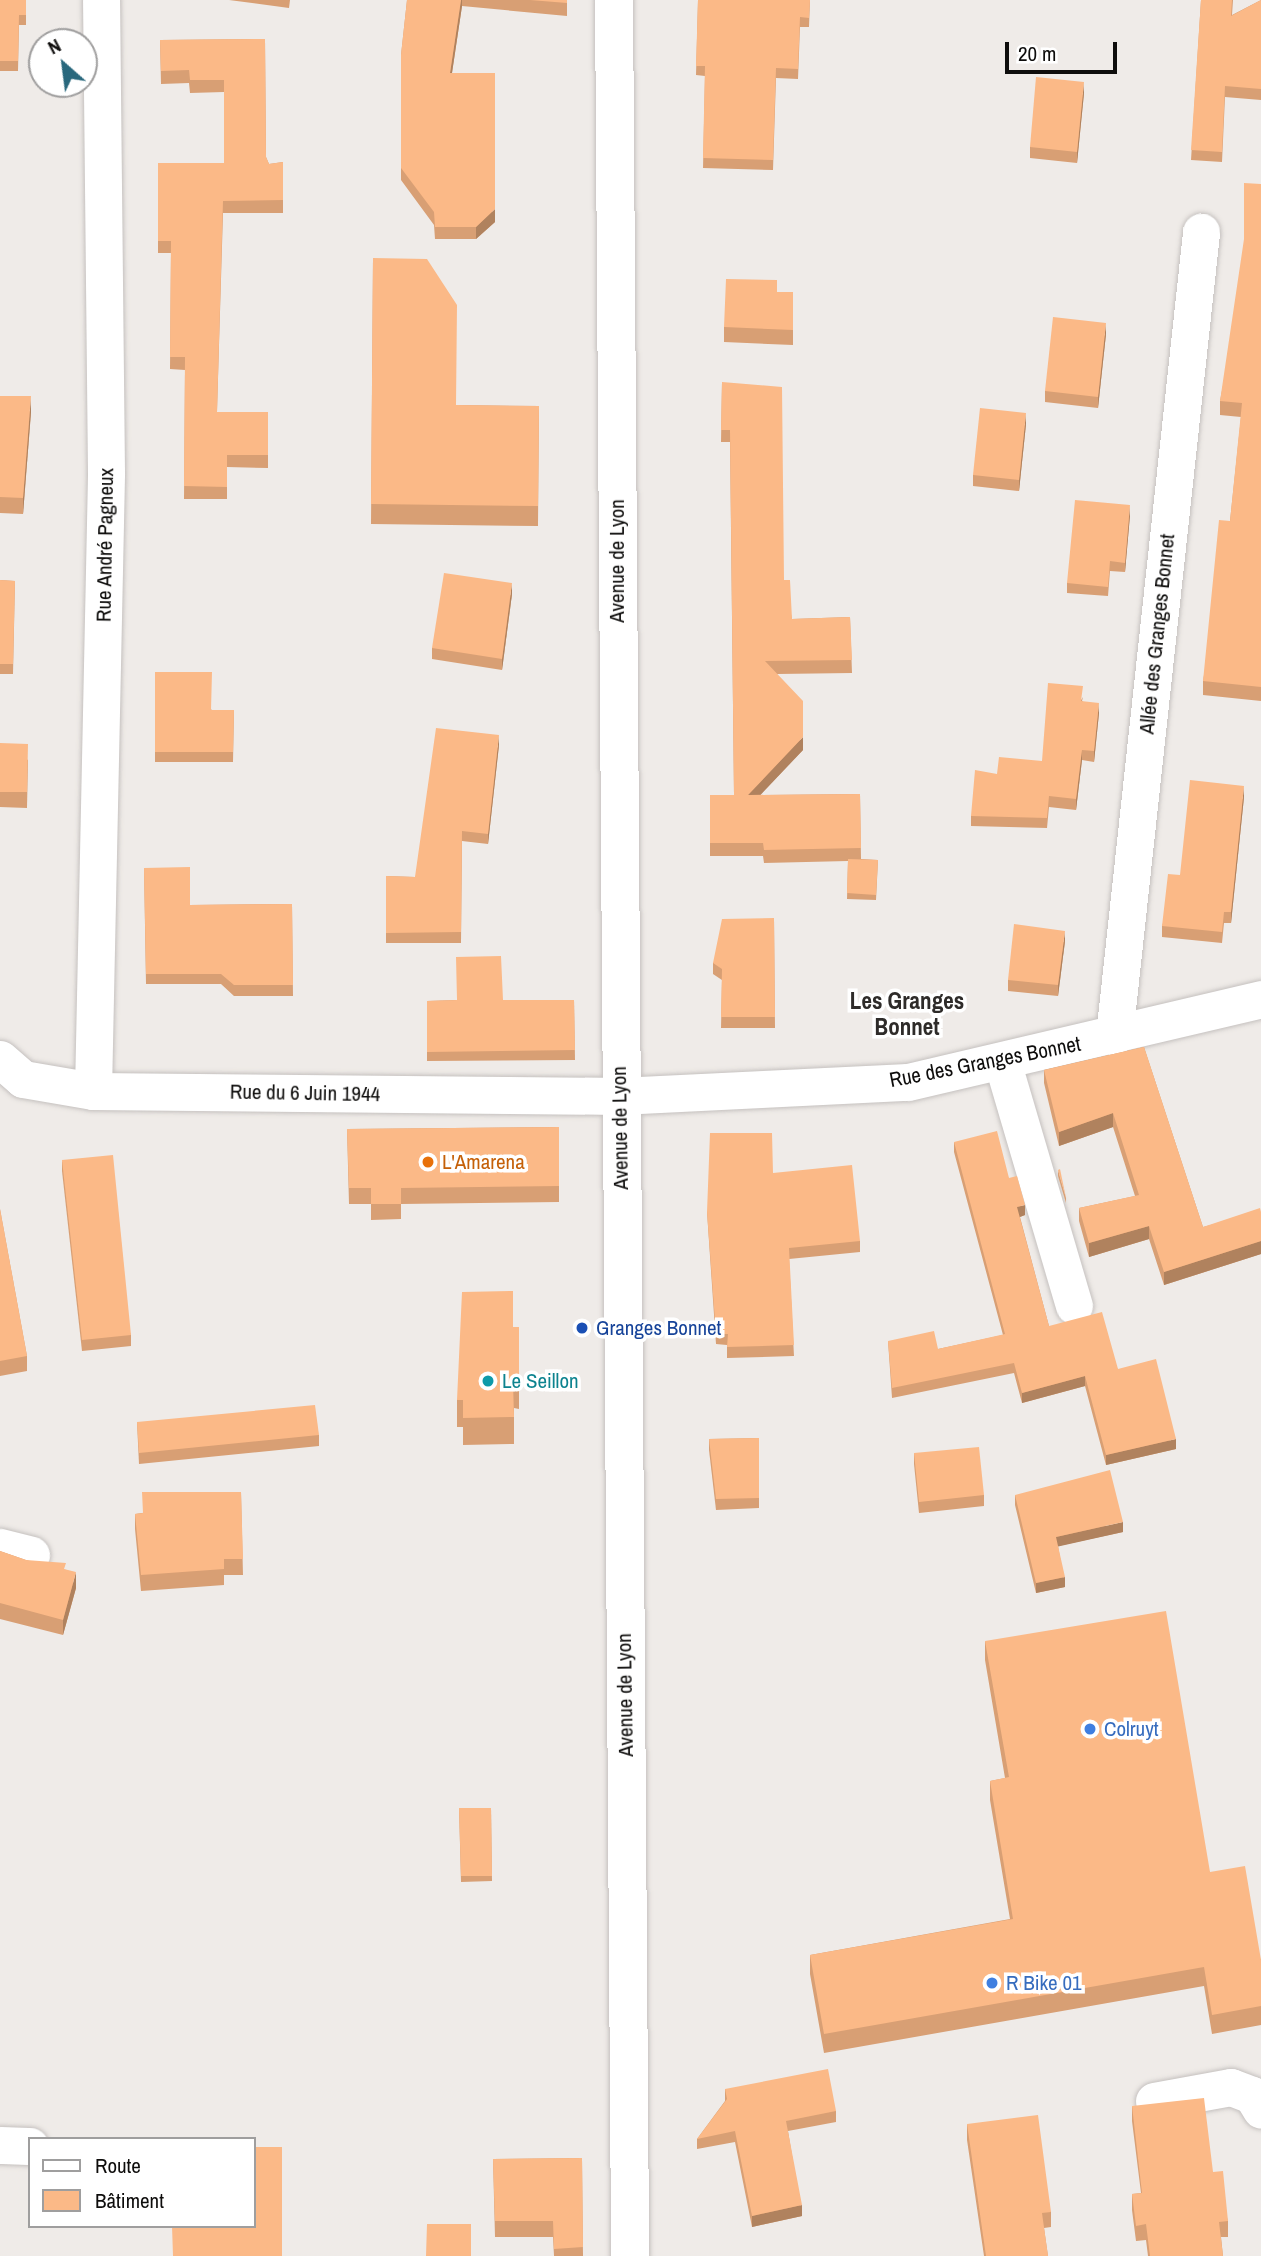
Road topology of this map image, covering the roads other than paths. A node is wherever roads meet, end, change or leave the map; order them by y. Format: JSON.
{"nodes":[{"id":1,"x":101,"y":0,"type":"edge"},
{"id":2,"x":614,"y":0,"type":"edge"},
{"id":3,"x":1201,"y":232,"type":"dead end"},
{"id":4,"x":1261,"y":999,"type":"edge"},
{"id":5,"x":1114,"y":1036,"type":"junction"},
{"id":6,"x":0,"y":1059,"type":"edge"},
{"id":7,"x":1002,"y":1061,"type":"junction"},
{"id":8,"x":93,"y":1091,"type":"junction"},
{"id":9,"x":619,"y":1096,"type":"junction"},
{"id":10,"x":1074,"y":1306,"type":"dead end"},
{"id":11,"x":1154,"y":2101,"type":"edge"},
{"id":12,"x":1261,"y":2110,"type":"edge"},
{"id":13,"x":0,"y":2145,"type":"edge"},
{"id":14,"x":28,"y":2146,"type":"edge"},
{"id":15,"x":630,"y":2256,"type":"edge"}],
"edges":[{"from":1,"to":8,"type":"street","name":"Rue André Pagneux"},
{"from":2,"to":9,"type":"main road","name":"Avenue de Lyon"},
{"from":3,"to":5,"type":"street","name":"Allée des Granges Bonnet"},
{"from":4,"to":5,"type":"street","name":"Rue des Granges Bonnet"},
{"from":5,"to":7,"type":"street","name":"Rue des Granges Bonnet"},
{"from":6,"to":8,"type":"street","name":"Rue du 6 Juin 1944"},
{"from":7,"to":9,"type":"street","name":"Rue des Granges Bonnet"},
{"from":7,"to":10,"type":"street"},
{"from":8,"to":9,"type":"street","name":"Rue du 6 Juin 1944"},
{"from":9,"to":15,"type":"main road","name":"Avenue de Lyon"},
{"from":11,"to":12,"type":"street"},
{"from":13,"to":14,"type":"street"}]}
